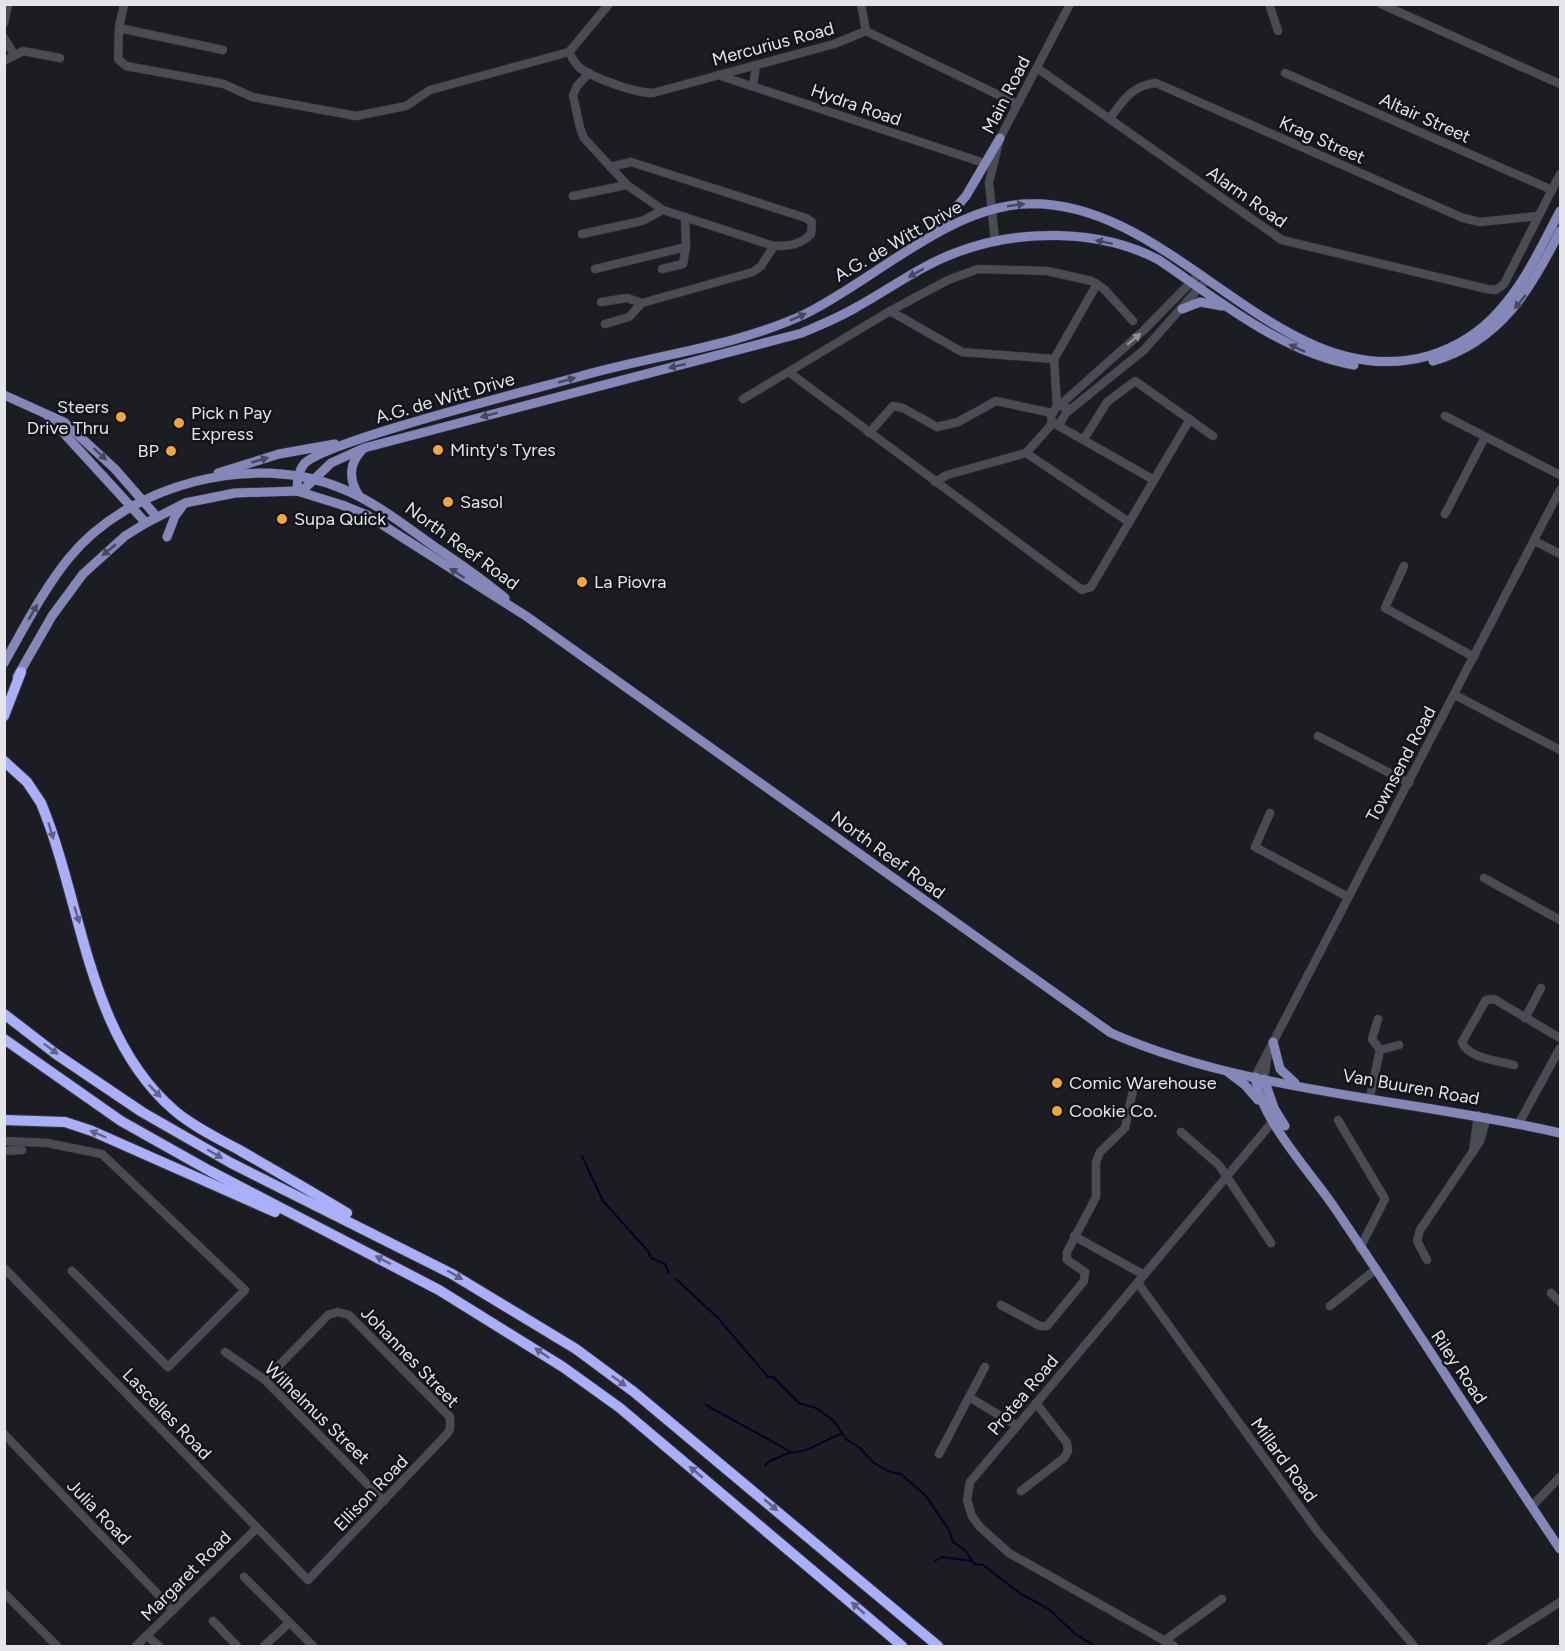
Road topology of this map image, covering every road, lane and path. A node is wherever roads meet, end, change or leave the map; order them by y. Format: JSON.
{"nodes":[{"id":1,"x":8,"y":4,"type":"edge"},
{"id":2,"x":124,"y":4,"type":"edge"},
{"id":3,"x":609,"y":4,"type":"edge"},
{"id":4,"x":861,"y":4,"type":"edge"},
{"id":5,"x":1070,"y":4,"type":"edge"},
{"id":6,"x":1269,"y":4,"type":"edge"},
{"id":7,"x":1382,"y":4,"type":"edge"},
{"id":8,"x":4,"y":23,"type":"edge"},
{"id":9,"x":119,"y":28,"type":"junction"},
{"id":10,"x":866,"y":31,"type":"junction"},
{"id":11,"x":1278,"y":32,"type":"dead end"},
{"id":12,"x":4,"y":38,"type":"edge"},
{"id":13,"x":223,"y":50,"type":"dead end"},
{"id":14,"x":569,"y":52,"type":"junction"},
{"id":15,"x":14,"y":54,"type":"junction"},
{"id":16,"x":60,"y":58,"type":"dead end"},
{"id":17,"x":4,"y":61,"type":"edge"},
{"id":18,"x":756,"y":65,"type":"junction"},
{"id":19,"x":1036,"y":68,"type":"junction"},
{"id":20,"x":589,"y":73,"type":"junction"},
{"id":21,"x":1285,"y":73,"type":"dead end"},
{"id":22,"x":718,"y":75,"type":"junction"},
{"id":23,"x":1560,"y":84,"type":"edge"},
{"id":24,"x":753,"y":86,"type":"junction"},
{"id":25,"x":1017,"y":104,"type":"junction"},
{"id":26,"x":1110,"y":118,"type":"junction"},
{"id":27,"x":1000,"y":138,"type":"junction"},
{"id":28,"x":984,"y":163,"type":"junction"},
{"id":29,"x":610,"y":167,"type":"junction"},
{"id":30,"x":1560,"y":174,"type":"edge"},
{"id":31,"x":627,"y":184,"type":"junction"},
{"id":32,"x":1552,"y":190,"type":"junction"},
{"id":33,"x":573,"y":196,"type":"dead end"},
{"id":34,"x":663,"y":210,"type":"junction"},
{"id":35,"x":993,"y":210,"type":"junction"},
{"id":36,"x":1538,"y":216,"type":"junction"},
{"id":37,"x":1559,"y":216,"type":"edge"},
{"id":38,"x":685,"y":217,"type":"junction"},
{"id":39,"x":1560,"y":231,"type":"edge"},
{"id":40,"x":582,"y":234,"type":"dead end"},
{"id":41,"x":995,"y":241,"type":"junction"},
{"id":42,"x":923,"y":242,"type":"junction"},
{"id":43,"x":774,"y":246,"type":"junction"},
{"id":44,"x":686,"y":247,"type":"junction"},
{"id":45,"x":595,"y":269,"type":"dead end"},
{"id":46,"x":662,"y":269,"type":"dead end"},
{"id":47,"x":1200,"y":281,"type":"junction"},
{"id":48,"x":1097,"y":284,"type":"junction"},
{"id":49,"x":601,"y":302,"type":"dead end"},
{"id":50,"x":642,"y":303,"type":"junction"},
{"id":51,"x":1182,"y":309,"type":"junction"},
{"id":52,"x":890,"y":311,"type":"junction"},
{"id":53,"x":1246,"y":317,"type":"junction"},
{"id":54,"x":1133,"y":321,"type":"dead end"},
{"id":55,"x":605,"y":324,"type":"dead end"},
{"id":56,"x":732,"y":339,"type":"junction"},
{"id":57,"x":701,"y":347,"type":"junction"},
{"id":58,"x":736,"y":351,"type":"junction"},
{"id":59,"x":705,"y":359,"type":"junction"},
{"id":60,"x":1054,"y":359,"type":"junction"},
{"id":61,"x":790,"y":373,"type":"junction"},
{"id":62,"x":1090,"y":377,"type":"junction"},
{"id":63,"x":1098,"y":387,"type":"junction"},
{"id":64,"x":4,"y":395,"type":"edge"},
{"id":65,"x":743,"y":399,"type":"dead end"},
{"id":66,"x":1057,"y":408,"type":"junction"},
{"id":67,"x":456,"y":412,"type":"junction"},
{"id":68,"x":1066,"y":413,"type":"junction"},
{"id":69,"x":46,"y":414,"type":"junction"},
{"id":70,"x":1445,"y":416,"type":"dead end"},
{"id":71,"x":1190,"y":419,"type":"junction"},
{"id":72,"x":459,"y":423,"type":"junction"},
{"id":73,"x":1055,"y":424,"type":"junction"},
{"id":74,"x":869,"y":434,"type":"junction"},
{"id":75,"x":1213,"y":436,"type":"dead end"},
{"id":76,"x":1485,"y":436,"type":"junction"},
{"id":77,"x":1084,"y":439,"type":"junction"},
{"id":78,"x":350,"y":442,"type":"junction"},
{"id":79,"x":364,"y":448,"type":"junction"},
{"id":80,"x":1026,"y":453,"type":"junction"},
{"id":81,"x":1560,"y":475,"type":"edge"},
{"id":82,"x":298,"y":476,"type":"junction"},
{"id":83,"x":311,"y":479,"type":"junction"},
{"id":84,"x":1154,"y":480,"type":"junction"},
{"id":85,"x":935,"y":482,"type":"junction"},
{"id":86,"x":184,"y":484,"type":"junction"},
{"id":87,"x":1560,"y":490,"type":"edge"},
{"id":88,"x":299,"y":492,"type":"junction"},
{"id":89,"x":360,"y":497,"type":"junction"},
{"id":90,"x":144,"y":501,"type":"junction"},
{"id":91,"x":185,"y":503,"type":"junction"},
{"id":92,"x":131,"y":508,"type":"junction"},
{"id":93,"x":1444,"y":514,"type":"dead end"},
{"id":94,"x":157,"y":517,"type":"junction"},
{"id":95,"x":1129,"y":522,"type":"junction"},
{"id":96,"x":146,"y":523,"type":"junction"},
{"id":97,"x":167,"y":537,"type":"dead end"},
{"id":98,"x":1535,"y":541,"type":"junction"},
{"id":99,"x":1560,"y":554,"type":"edge"},
{"id":100,"x":1404,"y":566,"type":"dead end"},
{"id":101,"x":525,"y":615,"type":"junction"},
{"id":102,"x":1474,"y":657,"type":"junction"},
{"id":103,"x":4,"y":663,"type":"edge"},
{"id":104,"x":21,"y":672,"type":"junction"},
{"id":105,"x":1455,"y":695,"type":"junction"},
{"id":106,"x":4,"y":699,"type":"edge"},
{"id":107,"x":4,"y":716,"type":"edge"},
{"id":108,"x":1318,"y":736,"type":"dead end"},
{"id":109,"x":1560,"y":750,"type":"edge"},
{"id":110,"x":4,"y":761,"type":"edge"},
{"id":111,"x":4,"y":771,"type":"edge"},
{"id":112,"x":1409,"y":783,"type":"junction"},
{"id":113,"x":41,"y":803,"type":"junction"},
{"id":114,"x":1269,"y":813,"type":"dead end"},
{"id":115,"x":1484,"y":878,"type":"dead end"},
{"id":116,"x":1348,"y":897,"type":"junction"},
{"id":117,"x":1560,"y":920,"type":"edge"},
{"id":118,"x":1541,"y":988,"type":"dead end"},
{"id":119,"x":4,"y":1014,"type":"edge"},
{"id":120,"x":1525,"y":1018,"type":"junction"},
{"id":121,"x":1378,"y":1020,"type":"dead end"},
{"id":122,"x":1560,"y":1038,"type":"edge"},
{"id":123,"x":4,"y":1039,"type":"edge"},
{"id":124,"x":1273,"y":1042,"type":"junction"},
{"id":125,"x":1399,"y":1045,"type":"dead end"},
{"id":126,"x":1560,"y":1048,"type":"edge"},
{"id":127,"x":1380,"y":1050,"type":"junction"},
{"id":128,"x":1514,"y":1065,"type":"dead end"},
{"id":129,"x":1225,"y":1070,"type":"junction"},
{"id":130,"x":1260,"y":1078,"type":"junction"},
{"id":131,"x":1296,"y":1084,"type":"junction"},
{"id":132,"x":1133,"y":1090,"type":"dead end"},
{"id":133,"x":1370,"y":1097,"type":"junction"},
{"id":134,"x":1266,"y":1108,"type":"junction"},
{"id":135,"x":1483,"y":1116,"type":"junction"},
{"id":136,"x":1276,"y":1118,"type":"junction"},
{"id":137,"x":4,"y":1120,"type":"edge"},
{"id":138,"x":1338,"y":1120,"type":"dead end"},
{"id":139,"x":1519,"y":1123,"type":"junction"},
{"id":140,"x":1181,"y":1132,"type":"dead end"},
{"id":141,"x":1560,"y":1133,"type":"edge"},
{"id":142,"x":4,"y":1141,"type":"edge"},
{"id":143,"x":22,"y":1150,"type":"dead end"},
{"id":144,"x":4,"y":1151,"type":"edge"},
{"id":145,"x":1227,"y":1176,"type":"junction"},
{"id":146,"x":1074,"y":1236,"type":"junction"},
{"id":147,"x":1271,"y":1243,"type":"dead end"},
{"id":148,"x":404,"y":1247,"type":"junction"},
{"id":149,"x":1360,"y":1248,"type":"junction"},
{"id":150,"x":363,"y":1250,"type":"junction"},
{"id":151,"x":1427,"y":1260,"type":"dead end"},
{"id":152,"x":4,"y":1268,"type":"edge"},
{"id":153,"x":1375,"y":1270,"type":"junction"},
{"id":154,"x":72,"y":1271,"type":"dead end"},
{"id":155,"x":1144,"y":1275,"type":"junction"},
{"id":156,"x":1138,"y":1283,"type":"junction"},
{"id":157,"x":1551,"y":1293,"type":"dead end"},
{"id":158,"x":1560,"y":1302,"type":"edge"},
{"id":159,"x":1001,"y":1305,"type":"dead end"},
{"id":160,"x":1330,"y":1306,"type":"dead end"},
{"id":161,"x":225,"y":1353,"type":"dead end"},
{"id":162,"x":985,"y":1367,"type":"dead end"},
{"id":163,"x":265,"y":1380,"type":"junction"},
{"id":164,"x":969,"y":1397,"type":"junction"},
{"id":165,"x":1036,"y":1403,"type":"junction"},
{"id":166,"x":451,"y":1424,"type":"joint"},
{"id":167,"x":1017,"y":1426,"type":"junction"},
{"id":168,"x":4,"y":1434,"type":"edge"},
{"id":169,"x":939,"y":1454,"type":"dead end"},
{"id":170,"x":1560,"y":1477,"type":"edge"},
{"id":171,"x":1021,"y":1491,"type":"dead end"},
{"id":172,"x":384,"y":1501,"type":"junction"},
{"id":173,"x":1532,"y":1506,"type":"junction"},
{"id":174,"x":257,"y":1528,"type":"junction"},
{"id":175,"x":1560,"y":1550,"type":"edge"},
{"id":176,"x":244,"y":1576,"type":"dead end"},
{"id":177,"x":308,"y":1580,"type":"joint"},
{"id":178,"x":4,"y":1593,"type":"edge"},
{"id":179,"x":1222,"y":1599,"type":"dead end"},
{"id":180,"x":1560,"y":1602,"type":"edge"},
{"id":181,"x":173,"y":1610,"type":"junction"},
{"id":182,"x":213,"y":1621,"type":"dead end"},
{"id":183,"x":289,"y":1623,"type":"junction"},
{"id":184,"x":147,"y":1636,"type":"junction"},
{"id":185,"x":50,"y":1640,"type":"junction"},
{"id":186,"x":1164,"y":1641,"type":"junction"},
{"id":187,"x":43,"y":1647,"type":"edge"},
{"id":188,"x":57,"y":1647,"type":"edge"},
{"id":189,"x":136,"y":1647,"type":"edge"},
{"id":190,"x":159,"y":1647,"type":"edge"},
{"id":191,"x":237,"y":1647,"type":"edge"},
{"id":192,"x":264,"y":1647,"type":"edge"},
{"id":193,"x":313,"y":1647,"type":"edge"},
{"id":194,"x":902,"y":1647,"type":"edge"},
{"id":195,"x":938,"y":1647,"type":"edge"},
{"id":196,"x":1174,"y":1647,"type":"edge"},
{"id":197,"x":1414,"y":1647,"type":"edge"},
{"id":198,"x":1491,"y":1647,"type":"edge"}],
"edges":[{"from":1,"to":8,"type":"street"},
{"from":2,"to":9,"type":"street"},
{"from":3,"to":14,"type":"street"},
{"from":4,"to":10,"type":"street"},
{"from":5,"to":19,"type":"street","name":"Main Road"},
{"from":6,"to":11,"type":"street"},
{"from":7,"to":23,"type":"street"},
{"from":9,"to":13,"type":"street"},
{"from":9,"to":14,"type":"street"},
{"from":10,"to":18,"type":"street","name":"Mercurius Road"},
{"from":10,"to":25,"type":"street"},
{"from":12,"to":15,"type":"street"},
{"from":14,"to":20,"type":"street","name":"Mercurius Road"},
{"from":15,"to":16,"type":"street"},
{"from":15,"to":17,"type":"street"},
{"from":18,"to":22,"type":"street","name":"Mercurius Road"},
{"from":18,"to":24,"type":"street"},
{"from":19,"to":25,"type":"street","name":"Main Road"},
{"from":19,"to":26,"type":"street","name":"Alarm Road"},
{"from":20,"to":22,"type":"street","name":"Mercurius Road"},
{"from":20,"to":29,"type":"street"},
{"from":21,"to":32,"type":"street","name":"Altair Street"},
{"from":22,"to":24,"type":"street","name":"Hydra Road"},
{"from":24,"to":28,"type":"street","name":"Hydra Road"},
{"from":25,"to":27,"type":"street","name":"Main Road"},
{"from":26,"to":36,"type":"street","name":"Krag Street"},
{"from":26,"to":36,"type":"street","name":"Alarm Road"},
{"from":27,"to":28,"type":"main road"},
{"from":27,"to":35,"type":"street","name":"Main Road"},
{"from":28,"to":42,"type":"main road"},
{"from":29,"to":31,"type":"street"},
{"from":29,"to":43,"type":"street"},
{"from":30,"to":32,"type":"street"},
{"from":31,"to":33,"type":"street"},
{"from":31,"to":34,"type":"street"},
{"from":32,"to":36,"type":"street"},
{"from":34,"to":38,"type":"street"},
{"from":34,"to":40,"type":"street"},
{"from":35,"to":41,"type":"street","name":"Main Road"},
{"from":35,"to":42,"type":"main road","name":"A.G. de Witt Drive"},
{"from":35,"to":47,"type":"main road","name":"A.G. de Witt Drive","one_way":true},
{"from":37,"to":47,"type":"main road","name":"A.G. de Witt Drive"},
{"from":38,"to":43,"type":"street"},
{"from":38,"to":44,"type":"street"},
{"from":39,"to":53,"type":"main road","name":"A.G. de Witt Drive","one_way":true},
{"from":47,"to":41,"type":"main road","name":"A.G. de Witt Drive","one_way":true},
{"from":41,"to":58,"type":"main road","name":"A.G. de Witt Drive","one_way":true},
{"from":56,"to":42,"type":"main road","name":"A.G. de Witt Drive","one_way":true},
{"from":43,"to":50,"type":"street"},
{"from":44,"to":45,"type":"street"},
{"from":44,"to":46,"type":"street"},
{"from":47,"to":51,"type":"street"},
{"from":47,"to":53,"type":"main road","name":"A.G. de Witt Drive"},
{"from":62,"to":47,"type":"street","one_way":true},
{"from":48,"to":52,"type":"street"},
{"from":48,"to":54,"type":"street"},
{"from":48,"to":60,"type":"street"},
{"from":49,"to":50,"type":"street"},
{"from":50,"to":55,"type":"street"},
{"from":51,"to":53,"type":"main road"},
{"from":51,"to":63,"type":"street"},
{"from":52,"to":60,"type":"street"},
{"from":52,"to":61,"type":"street"},
{"from":56,"to":57,"type":"main road","name":"A.G. de Witt Drive"},
{"from":56,"to":58,"type":"main road"},
{"from":57,"to":59,"type":"main road"},
{"from":67,"to":57,"type":"main road","name":"A.G. de Witt Drive","one_way":true},
{"from":58,"to":59,"type":"main road","name":"A.G. de Witt Drive"},
{"from":59,"to":72,"type":"main road","name":"A.G. de Witt Drive","one_way":true},
{"from":60,"to":66,"type":"street"},
{"from":61,"to":65,"type":"street"},
{"from":61,"to":74,"type":"street"},
{"from":62,"to":63,"type":"street"},
{"from":62,"to":66,"type":"street"},
{"from":63,"to":68,"type":"street"},
{"from":64,"to":69,"type":"main road"},
{"from":66,"to":68,"type":"street"},
{"from":66,"to":73,"type":"street"},
{"from":66,"to":74,"type":"street"},
{"from":67,"to":72,"type":"main road"},
{"from":67,"to":78,"type":"main road","name":"A.G. de Witt Drive"},
{"from":68,"to":73,"type":"street"},
{"from":69,"to":90,"type":"main road","one_way":true},
{"from":69,"to":92,"type":"main road"},
{"from":70,"to":76,"type":"street"},
{"from":71,"to":75,"type":"street"},
{"from":71,"to":77,"type":"street"},
{"from":71,"to":84,"type":"street"},
{"from":72,"to":79,"type":"main road","name":"A.G. de Witt Drive"},
{"from":73,"to":77,"type":"street"},
{"from":73,"to":80,"type":"street"},
{"from":74,"to":85,"type":"street"},
{"from":76,"to":81,"type":"street"},
{"from":76,"to":93,"type":"street"},
{"from":77,"to":84,"type":"street"},
{"from":78,"to":82,"type":"main road","name":"A.G. de Witt Drive"},
{"from":86,"to":78,"type":"main road","one_way":true},
{"from":79,"to":83,"type":"main road","name":"A.G. de Witt Drive"},
{"from":79,"to":89,"type":"main road"},
{"from":80,"to":85,"type":"street"},
{"from":80,"to":95,"type":"street"},
{"from":82,"to":83,"type":"main road","name":"North Reef Road"},
{"from":82,"to":86,"type":"main road","name":"North Reef Road"},
{"from":82,"to":88,"type":"main road"},
{"from":83,"to":88,"type":"main road","name":"A.G. de Witt Drive"},
{"from":83,"to":89,"type":"main road","name":"North Reef Road"},
{"from":84,"to":95,"type":"street"},
{"from":85,"to":95,"type":"street"},
{"from":86,"to":90,"type":"main road"},
{"from":87,"to":98,"type":"street","name":"Townsend Road"},
{"from":88,"to":91,"type":"main road"},
{"from":101,"to":88,"type":"main road","name":"North Reef Road","one_way":true},
{"from":89,"to":101,"type":"main road","name":"North Reef Road"},
{"from":90,"to":92,"type":"main road"},
{"from":90,"to":94,"type":"main road"},
{"from":91,"to":94,"type":"main road"},
{"from":91,"to":97,"type":"main road"},
{"from":92,"to":96,"type":"main road"},
{"from":103,"to":92,"type":"main road","one_way":true},
{"from":94,"to":96,"type":"main road"},
{"from":96,"to":104,"type":"main road","one_way":true},
{"from":98,"to":99,"type":"street"},
{"from":98,"to":102,"type":"street","name":"Townsend Road"},
{"from":100,"to":102,"type":"street"},
{"from":101,"to":129,"type":"main road","name":"North Reef Road"},
{"from":102,"to":105,"type":"street","name":"Townsend Road"},
{"from":104,"to":106,"type":"main road"},
{"from":104,"to":107,"type":"highway"},
{"from":105,"to":109,"type":"street"},
{"from":105,"to":112,"type":"street","name":"Townsend Road"},
{"from":108,"to":112,"type":"street"},
{"from":110,"to":113,"type":"highway"},
{"from":111,"to":113,"type":"highway"},
{"from":112,"to":116,"type":"street","name":"Townsend Road"},
{"from":113,"to":148,"type":"highway","one_way":true},
{"from":114,"to":116,"type":"street"},
{"from":115,"to":117,"type":"street"},
{"from":116,"to":124,"type":"street","name":"Townsend Road"},
{"from":118,"to":120,"type":"street"},
{"from":119,"to":148,"type":"highway","one_way":true},
{"from":120,"to":122,"type":"street"},
{"from":120,"to":128,"type":"street"},
{"from":121,"to":127,"type":"street"},
{"from":123,"to":150,"type":"highway"},
{"from":124,"to":130,"type":"street","name":"Townsend Road"},
{"from":124,"to":131,"type":"main road"},
{"from":125,"to":127,"type":"street"},
{"from":126,"to":139,"type":"street"},
{"from":127,"to":133,"type":"street"},
{"from":129,"to":130,"type":"main road","name":"North Reef Road"},
{"from":129,"to":134,"type":"main road"},
{"from":130,"to":131,"type":"main road","name":"Van Buuren Road"},
{"from":130,"to":134,"type":"main road","name":"Riley Road"},
{"from":130,"to":136,"type":"main road","name":"Riley Road"},
{"from":131,"to":133,"type":"main road","name":"Van Buuren Road"},
{"from":132,"to":146,"type":"street"},
{"from":133,"to":135,"type":"main road","name":"Van Buuren Road"},
{"from":134,"to":136,"type":"main road","name":"Riley Road"},
{"from":135,"to":139,"type":"main road","name":"Van Buuren Road"},
{"from":135,"to":151,"type":"street"},
{"from":136,"to":145,"type":"street","name":"Protea Road"},
{"from":136,"to":149,"type":"main road","name":"Riley Road"},
{"from":150,"to":137,"type":"highway","one_way":true},
{"from":138,"to":149,"type":"street"},
{"from":139,"to":141,"type":"main road","name":"Van Buuren Road"},
{"from":140,"to":145,"type":"street"},
{"from":142,"to":154,"type":"street"},
{"from":143,"to":144,"type":"street"},
{"from":145,"to":147,"type":"street"},
{"from":145,"to":155,"type":"street","name":"Protea Road"},
{"from":146,"to":155,"type":"street"},
{"from":146,"to":159,"type":"street"},
{"from":148,"to":195,"type":"highway","one_way":true},
{"from":149,"to":153,"type":"main road","name":"Riley Road"},
{"from":194,"to":150,"type":"highway","one_way":true},
{"from":152,"to":174,"type":"street","name":"Lascelles Road"},
{"from":153,"to":160,"type":"street"},
{"from":153,"to":173,"type":"main road","name":"Riley Road"},
{"from":155,"to":156,"type":"street","name":"Protea Road"},
{"from":156,"to":165,"type":"street","name":"Protea Road"},
{"from":156,"to":197,"type":"street","name":"Millard Road"},
{"from":157,"to":158,"type":"street"},
{"from":161,"to":163,"type":"street","name":"Wilhelmus Street"},
{"from":162,"to":164,"type":"street"},
{"from":163,"to":166,"type":"street","name":"Johannes Street"},
{"from":163,"to":172,"type":"street","name":"Wilhelmus Street"},
{"from":164,"to":167,"type":"street"},
{"from":164,"to":169,"type":"street"},
{"from":165,"to":167,"type":"street","name":"Protea Road"},
{"from":165,"to":171,"type":"street"},
{"from":166,"to":172,"type":"street","name":"Ellison Road"},
{"from":167,"to":186,"type":"street","name":"Protea Road"},
{"from":168,"to":181,"type":"street","name":"Julia Road"},
{"from":170,"to":173,"type":"street"},
{"from":172,"to":177,"type":"street","name":"Ellison Road"},
{"from":173,"to":175,"type":"main road","name":"Riley Road"},
{"from":174,"to":177,"type":"street","name":"Lascelles Road"},
{"from":174,"to":181,"type":"street","name":"Margaret Road"},
{"from":176,"to":183,"type":"street"},
{"from":178,"to":185,"type":"street"},
{"from":179,"to":186,"type":"street"},
{"from":180,"to":198,"type":"street"},
{"from":181,"to":184,"type":"street","name":"Margaret Road"},
{"from":182,"to":191,"type":"street"},
{"from":183,"to":192,"type":"street"},
{"from":183,"to":193,"type":"street"},
{"from":184,"to":189,"type":"street","name":"Margaret Road"},
{"from":184,"to":190,"type":"street"},
{"from":185,"to":187,"type":"street"},
{"from":185,"to":188,"type":"street"},
{"from":186,"to":196,"type":"street","name":"Protea Road"}]}
